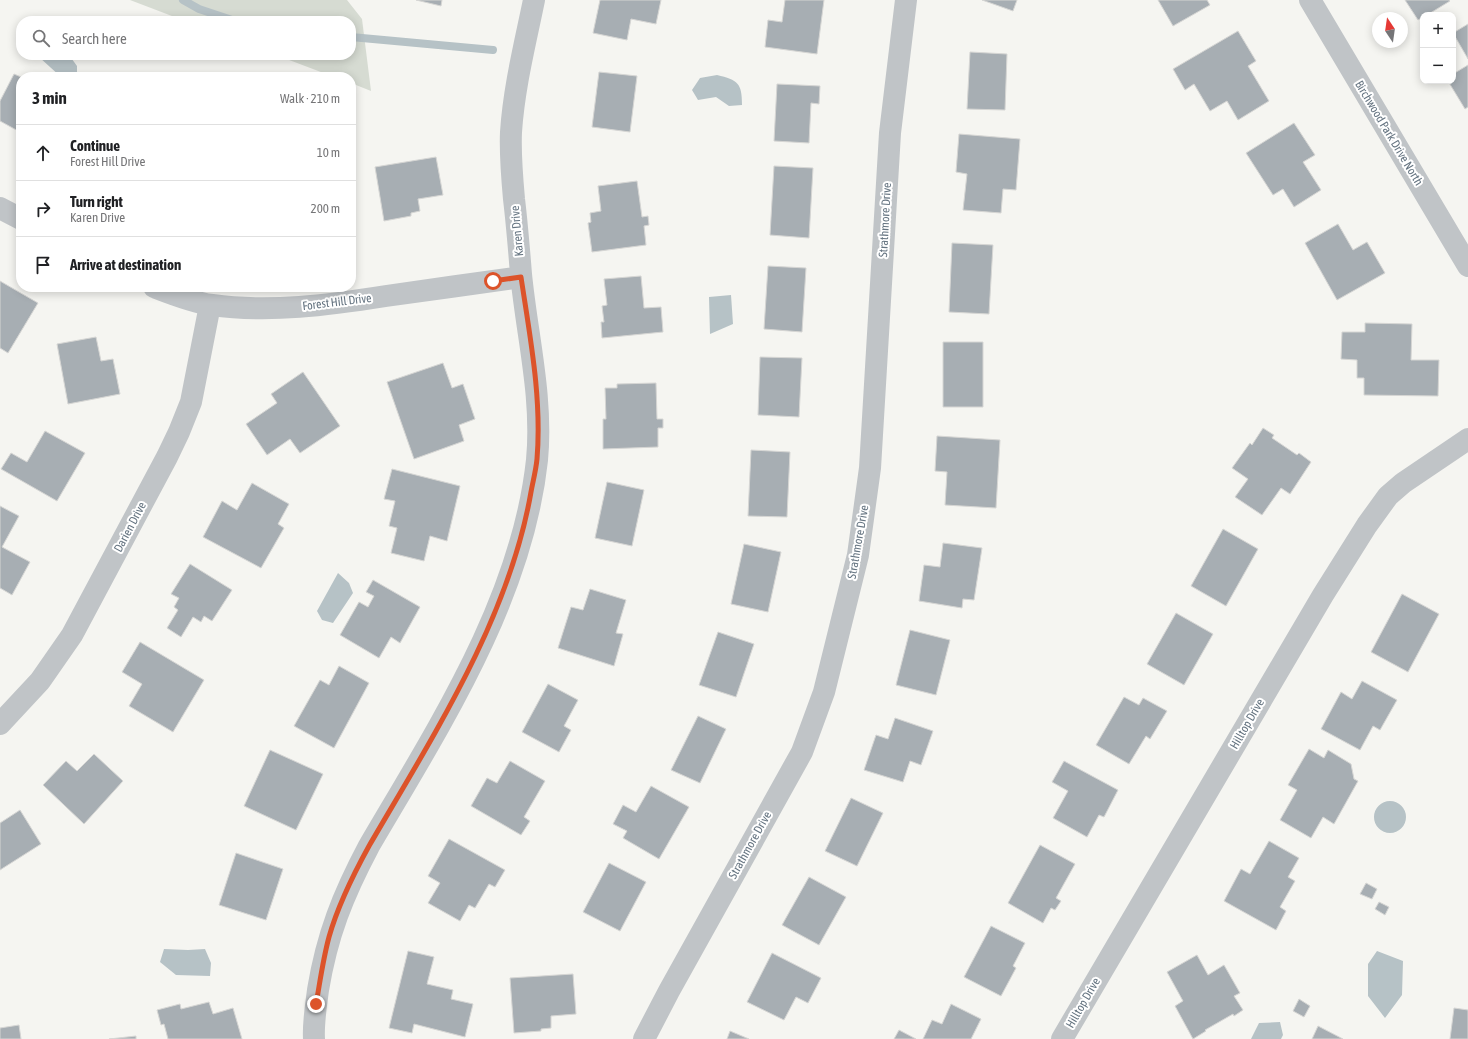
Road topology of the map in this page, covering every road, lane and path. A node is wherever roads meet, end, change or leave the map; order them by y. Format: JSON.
{"nodes":[{"id":1,"x":534,"y":0,"type":"edge"},
{"id":2,"x":906,"y":0,"type":"edge"},
{"id":3,"x":1310,"y":0,"type":"edge"},
{"id":4,"x":0,"y":208,"type":"edge"},
{"id":5,"x":16,"y":216,"type":"edge"},
{"id":6,"x":1468,"y":266,"type":"edge"},
{"id":7,"x":521,"y":277,"type":"junction"},
{"id":8,"x":166,"y":292,"type":"edge"},
{"id":9,"x":210,"y":305,"type":"junction"},
{"id":10,"x":1468,"y":440,"type":"edge"},
{"id":11,"x":0,"y":724,"type":"edge"},
{"id":12,"x":314,"y":1039,"type":"edge"},
{"id":13,"x":644,"y":1039,"type":"edge"},
{"id":14,"x":1062,"y":1039,"type":"edge"}],
"edges":[{"from":1,"to":7,"type":"street","name":"Karen Drive"},
{"from":2,"to":13,"type":"street","name":"Strathmore Drive"},
{"from":3,"to":6,"type":"street","name":"Birchwood Park Drive North"},
{"from":4,"to":5,"type":"street"},
{"from":7,"to":9,"type":"street","name":"Forest Hill Drive"},
{"from":7,"to":12,"type":"street","name":"Karen Drive"},
{"from":8,"to":9,"type":"street","name":"Forest Hill Drive"},
{"from":9,"to":11,"type":"street","name":"Darien Drive"},
{"from":10,"to":14,"type":"street","name":"Hilltop Drive"}]}
